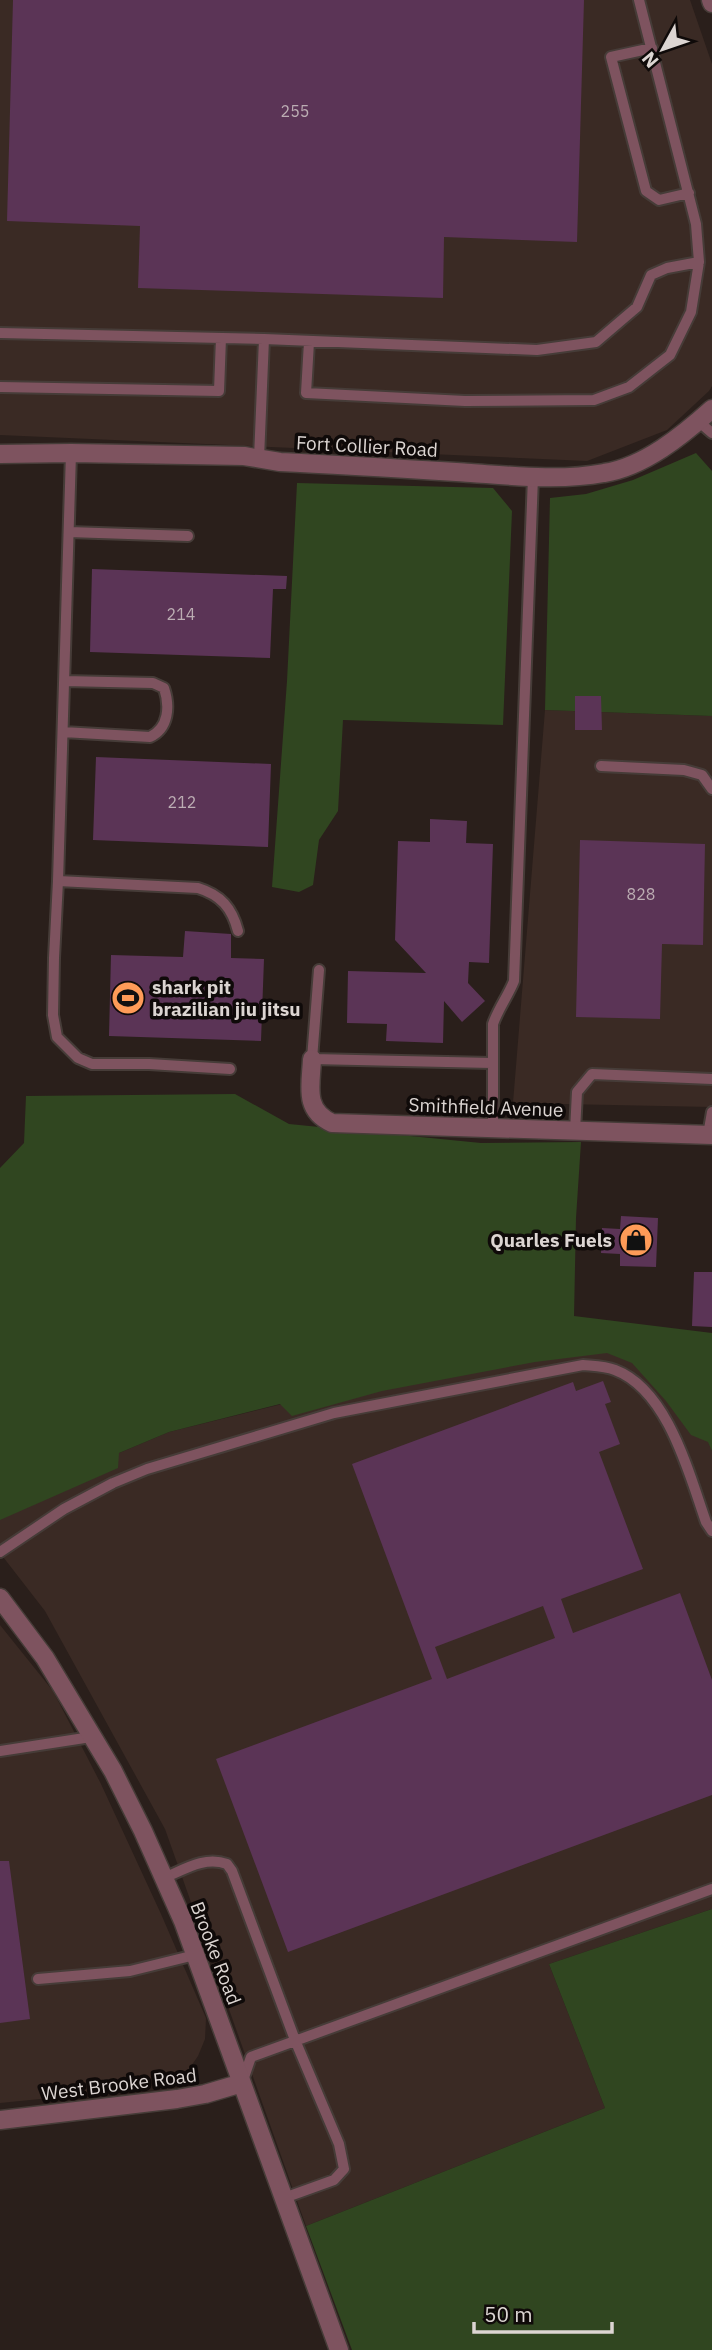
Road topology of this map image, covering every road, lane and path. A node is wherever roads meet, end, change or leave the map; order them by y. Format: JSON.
{"nodes":[{"id":1,"x":639,"y":0,"type":"edge"},
{"id":2,"x":652,"y":48,"type":"junction"},
{"id":3,"x":689,"y":194,"type":"junction"},
{"id":4,"x":699,"y":262,"type":"junction"},
{"id":5,"x":0,"y":333,"type":"edge"},
{"id":6,"x":221,"y":338,"type":"junction"},
{"id":7,"x":264,"y":339,"type":"junction"},
{"id":8,"x":309,"y":342,"type":"junction"},
{"id":9,"x":0,"y":387,"type":"edge"},
{"id":10,"x":712,"y":409,"type":"edge"},
{"id":11,"x":698,"y":421,"type":"junction"},
{"id":12,"x":712,"y":433,"type":"edge"},
{"id":13,"x":71,"y":453,"type":"junction"},
{"id":14,"x":0,"y":454,"type":"edge"},
{"id":15,"x":259,"y":458,"type":"junction"},
{"id":16,"x":533,"y":477,"type":"junction"},
{"id":17,"x":69,"y":532,"type":"junction"},
{"id":18,"x":188,"y":536,"type":"dead end"},
{"id":19,"x":64,"y":681,"type":"junction"},
{"id":20,"x":63,"y":732,"type":"junction"},
{"id":21,"x":601,"y":766,"type":"dead end"},
{"id":22,"x":712,"y":789,"type":"edge"},
{"id":23,"x":58,"y":881,"type":"junction"},
{"id":24,"x":238,"y":931,"type":"dead end"},
{"id":25,"x":319,"y":971,"type":"dead end"},
{"id":26,"x":312,"y":1059,"type":"junction"},
{"id":27,"x":492,"y":1063,"type":"junction"},
{"id":28,"x":230,"y":1069,"type":"dead end"},
{"id":29,"x":712,"y":1079,"type":"edge"},
{"id":30,"x":712,"y":1112,"type":"edge"},
{"id":31,"x":493,"y":1128,"type":"junction"},
{"id":32,"x":575,"y":1131,"type":"junction"},
{"id":33,"x":710,"y":1135,"type":"edge"},
{"id":34,"x":712,"y":1531,"type":"edge"},
{"id":35,"x":0,"y":1552,"type":"edge"},
{"id":36,"x":0,"y":1598,"type":"edge"},
{"id":37,"x":91,"y":1737,"type":"junction"},
{"id":38,"x":0,"y":1751,"type":"edge"},
{"id":39,"x":164,"y":1878,"type":"junction"},
{"id":40,"x":712,"y":1889,"type":"edge"},
{"id":41,"x":195,"y":1955,"type":"junction"},
{"id":42,"x":38,"y":1979,"type":"dead end"},
{"id":43,"x":295,"y":2040,"type":"junction"},
{"id":44,"x":242,"y":2083,"type":"junction"},
{"id":45,"x":0,"y":2120,"type":"edge"},
{"id":46,"x":284,"y":2198,"type":"junction"},
{"id":47,"x":339,"y":2350,"type":"edge"}],
"edges":[{"from":1,"to":2,"type":"lane"},
{"from":2,"to":3,"type":"lane"},
{"from":2,"to":3,"type":"lane"},
{"from":3,"to":4,"type":"lane"},
{"from":4,"to":8,"type":"lane"},
{"from":4,"to":8,"type":"lane"},
{"from":5,"to":6,"type":"lane"},
{"from":6,"to":7,"type":"lane"},
{"from":6,"to":9,"type":"lane"},
{"from":7,"to":8,"type":"lane"},
{"from":7,"to":15,"type":"lane"},
{"from":10,"to":11,"type":"street","name":"Fort Collier Road"},
{"from":11,"to":12,"type":"lane"},
{"from":11,"to":16,"type":"street","name":"Fort Collier Road"},
{"from":13,"to":14,"type":"street","name":"Fort Collier Road"},
{"from":13,"to":15,"type":"street","name":"Fort Collier Road"},
{"from":13,"to":17,"type":"lane"},
{"from":15,"to":16,"type":"street","name":"Fort Collier Road"},
{"from":16,"to":27,"type":"lane"},
{"from":17,"to":18,"type":"lane"},
{"from":17,"to":19,"type":"lane"},
{"from":19,"to":20,"type":"lane"},
{"from":19,"to":20,"type":"lane"},
{"from":20,"to":23,"type":"lane"},
{"from":21,"to":22,"type":"lane"},
{"from":23,"to":24,"type":"lane"},
{"from":23,"to":28,"type":"lane"},
{"from":25,"to":26,"type":"lane"},
{"from":26,"to":27,"type":"lane"},
{"from":26,"to":31,"type":"street","name":"Smithfield Avenue"},
{"from":27,"to":31,"type":"lane"},
{"from":29,"to":32,"type":"lane"},
{"from":30,"to":33,"type":"lane"},
{"from":31,"to":32,"type":"street","name":"Smithfield Avenue"},
{"from":32,"to":33,"type":"street","name":"Smithfield Avenue"},
{"from":34,"to":35,"type":"lane"},
{"from":36,"to":37,"type":"street","name":"Brooke Road"},
{"from":37,"to":38,"type":"lane"},
{"from":37,"to":39,"type":"street","name":"Brooke Road"},
{"from":39,"to":41,"type":"street","name":"Brooke Road"},
{"from":39,"to":43,"type":"lane"},
{"from":40,"to":43,"type":"lane"},
{"from":41,"to":42,"type":"lane"},
{"from":41,"to":44,"type":"street","name":"Brooke Road"},
{"from":43,"to":44,"type":"lane"},
{"from":43,"to":46,"type":"lane"},
{"from":44,"to":45,"type":"street","name":"West Brooke Road"},
{"from":44,"to":46,"type":"street","name":"Brooke Road"},
{"from":46,"to":47,"type":"street","name":"Brooke Road"}]}
